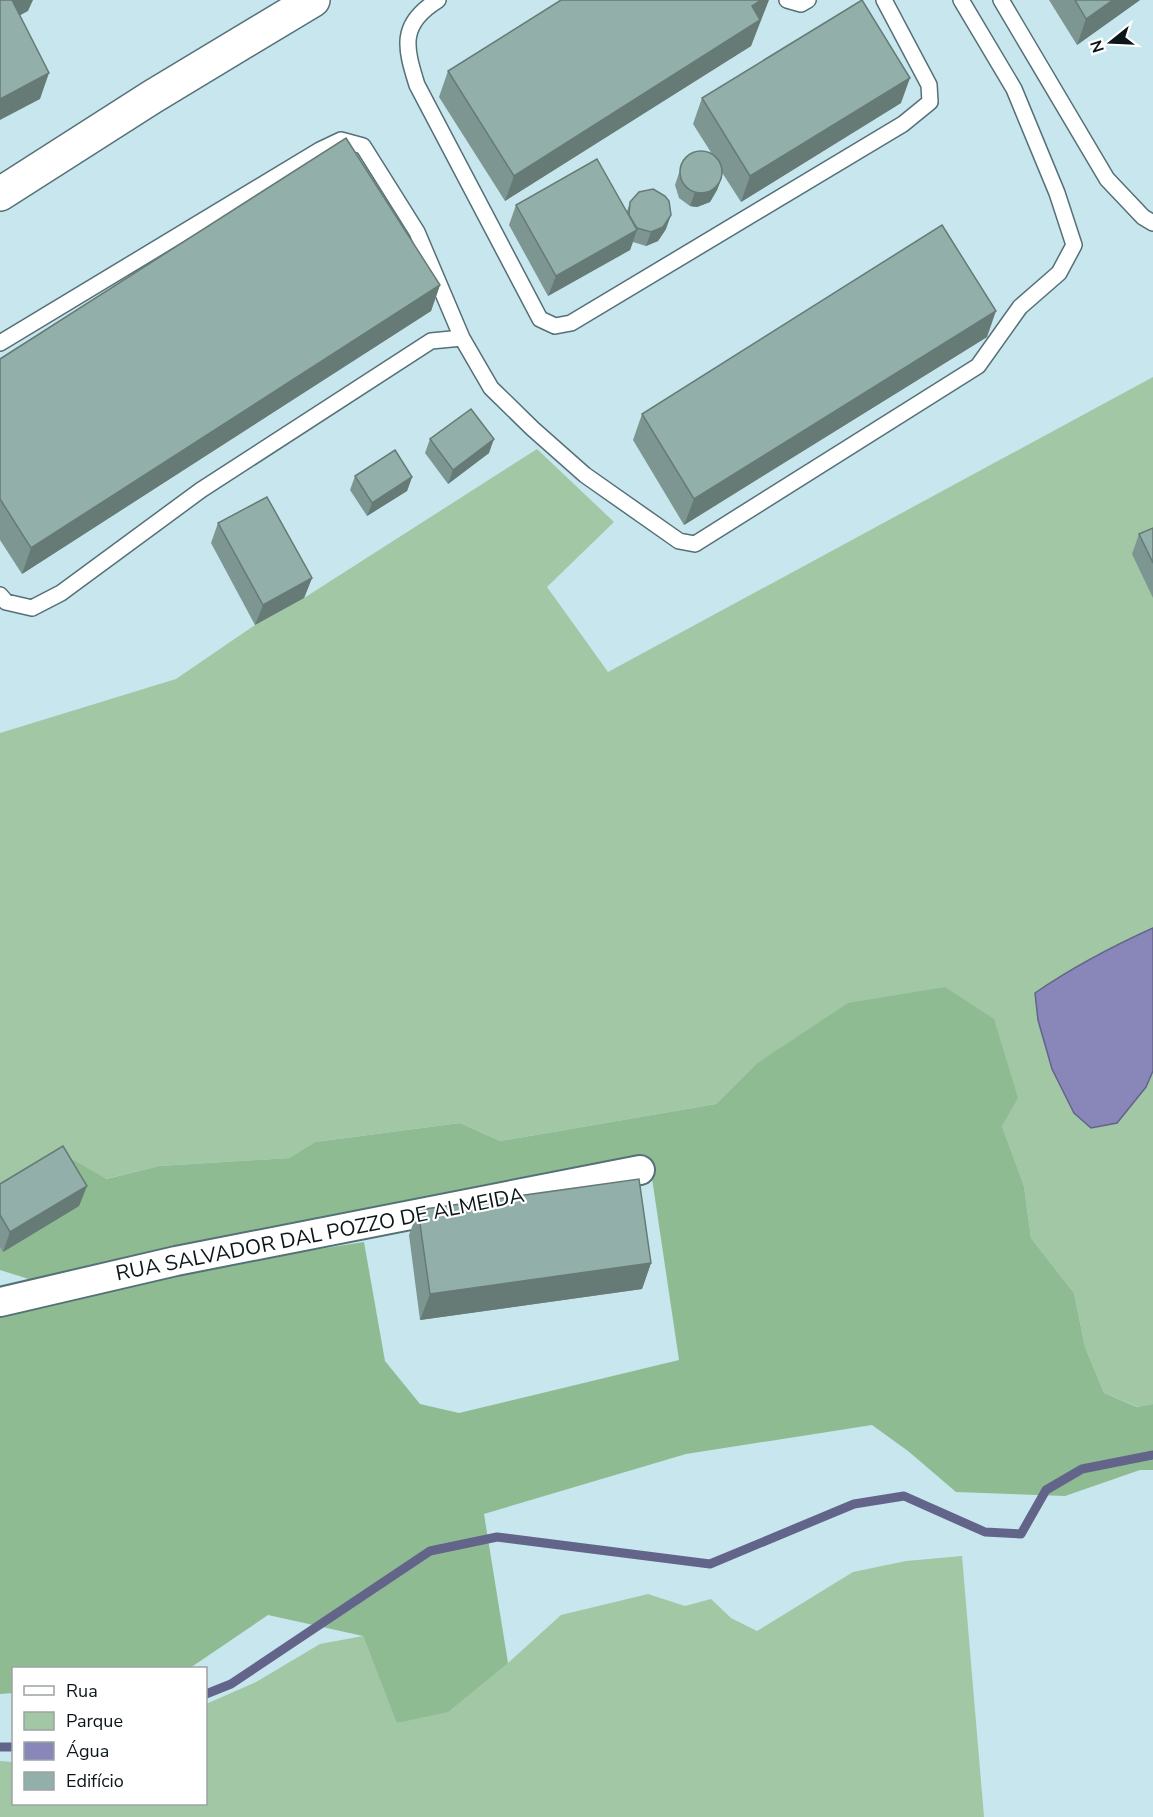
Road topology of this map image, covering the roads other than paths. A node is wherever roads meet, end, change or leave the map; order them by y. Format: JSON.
{"nodes":[{"id":1,"x":313,"y":0,"type":"edge"},
{"id":2,"x":438,"y":0,"type":"edge"},
{"id":3,"x":787,"y":0,"type":"edge"},
{"id":4,"x":807,"y":0,"type":"edge"},
{"id":5,"x":884,"y":0,"type":"edge"},
{"id":6,"x":961,"y":0,"type":"edge"},
{"id":7,"x":1001,"y":0,"type":"edge"},
{"id":8,"x":0,"y":194,"type":"edge"},
{"id":9,"x":1153,"y":223,"type":"edge"},
{"id":10,"x":462,"y":338,"type":"junction"},
{"id":11,"x":0,"y":343,"type":"edge"},
{"id":12,"x":0,"y":595,"type":"edge"},
{"id":13,"x":640,"y":1170,"type":"dead end"},
{"id":14,"x":0,"y":1302,"type":"edge"}],
"edges":[{"from":1,"to":8,"type":"street"},
{"from":2,"to":5,"type":"lane"},
{"from":3,"to":4,"type":"lane"},
{"from":6,"to":10,"type":"lane"},
{"from":7,"to":9,"type":"lane"},
{"from":10,"to":11,"type":"lane"},
{"from":10,"to":12,"type":"lane"},
{"from":13,"to":14,"type":"street","name":"RUA SALVADOR DAL POZZO DE ALMEIDA"}]}
